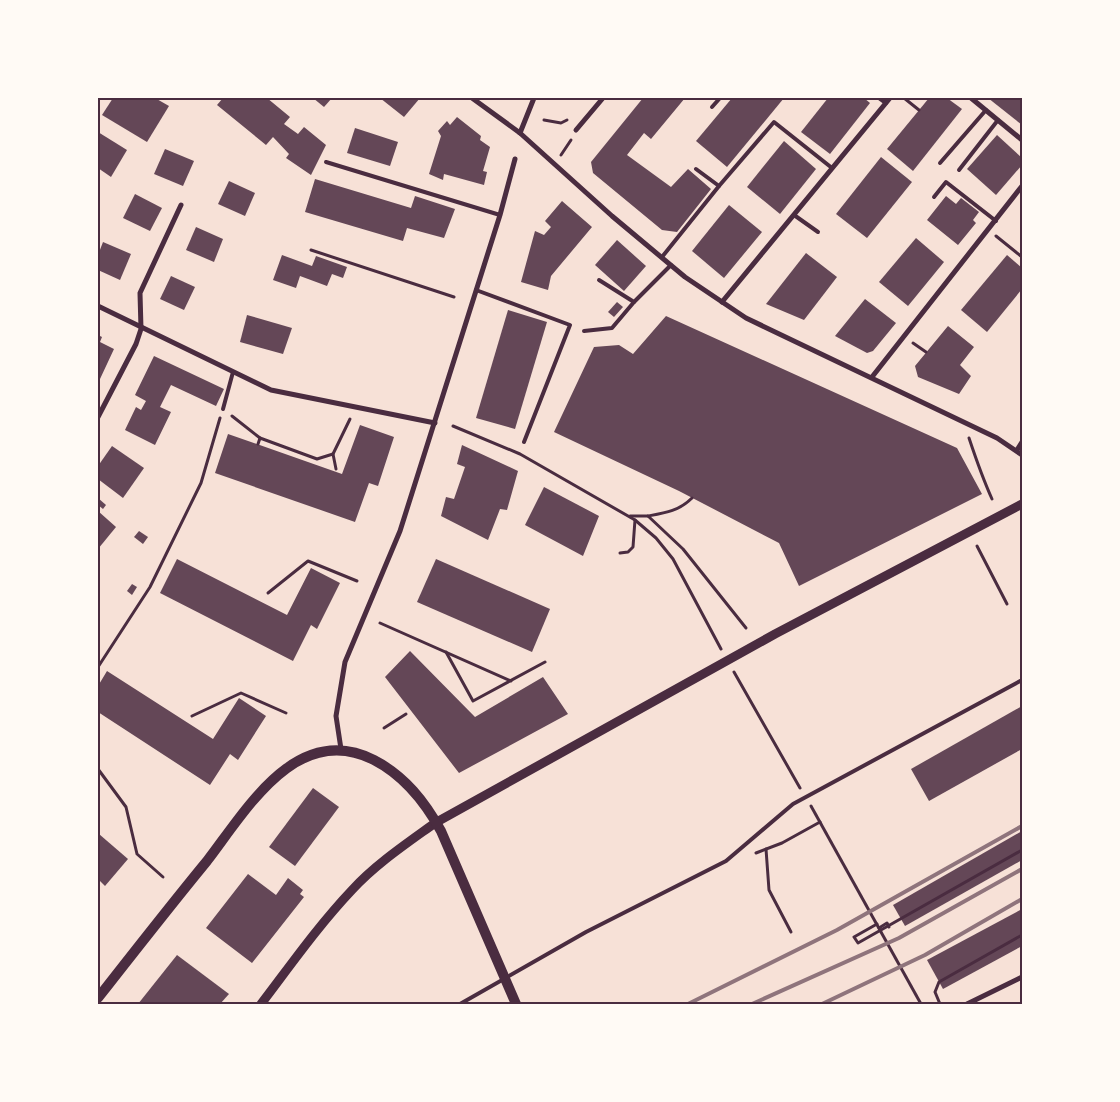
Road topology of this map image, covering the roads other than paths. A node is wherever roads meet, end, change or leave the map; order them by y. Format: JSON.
{"nodes":[{"id":1,"x":472,"y":98,"type":"edge"},
{"id":2,"x":534,"y":98,"type":"edge"},
{"id":3,"x":603,"y":98,"type":"edge"},
{"id":4,"x":720,"y":98,"type":"edge"},
{"id":5,"x":879,"y":98,"type":"edge"},
{"id":6,"x":890,"y":98,"type":"edge"},
{"id":7,"x":971,"y":98,"type":"edge"},
{"id":8,"x":886,"y":102,"type":"junction"},
{"id":9,"x":712,"y":107,"type":"dead end"},
{"id":10,"x":986,"y":110,"type":"junction"},
{"id":11,"x":998,"y":120,"type":"junction"},
{"id":12,"x":576,"y":130,"type":"dead end"},
{"id":13,"x":520,"y":133,"type":"junction"},
{"id":14,"x":1022,"y":140,"type":"edge"},
{"id":15,"x":515,"y":158,"type":"dead end"},
{"id":16,"x":326,"y":162,"type":"dead end"},
{"id":17,"x":940,"y":163,"type":"dead end"},
{"id":18,"x":832,"y":168,"type":"junction"},
{"id":19,"x":696,"y":169,"type":"dead end"},
{"id":20,"x":959,"y":170,"type":"dead end"},
{"id":21,"x":719,"y":186,"type":"junction"},
{"id":22,"x":1022,"y":186,"type":"edge"},
{"id":23,"x":934,"y":197,"type":"dead end"},
{"id":24,"x":181,"y":205,"type":"dead end"},
{"id":25,"x":500,"y":215,"type":"junction"},
{"id":26,"x":794,"y":215,"type":"junction"},
{"id":27,"x":996,"y":221,"type":"junction"},
{"id":28,"x":818,"y":232,"type":"dead end"},
{"id":29,"x":662,"y":257,"type":"junction"},
{"id":30,"x":671,"y":265,"type":"junction"},
{"id":31,"x":599,"y":280,"type":"dead end"},
{"id":32,"x":476,"y":290,"type":"junction"},
{"id":33,"x":634,"y":302,"type":"junction"},
{"id":34,"x":722,"y":302,"type":"junction"},
{"id":35,"x":98,"y":306,"type":"edge"},
{"id":36,"x":140,"y":329,"type":"junction"},
{"id":37,"x":584,"y":331,"type":"dead end"},
{"id":38,"x":233,"y":372,"type":"junction"},
{"id":39,"x":872,"y":377,"type":"junction"},
{"id":40,"x":223,"y":409,"type":"road end"},
{"id":41,"x":98,"y":417,"type":"edge"},
{"id":42,"x":435,"y":423,"type":"junction"},
{"id":43,"x":524,"y":442,"type":"dead end"},
{"id":44,"x":1022,"y":442,"type":"edge"},
{"id":45,"x":1017,"y":450,"type":"junction"},
{"id":46,"x":1022,"y":455,"type":"edge"},
{"id":47,"x":1022,"y":504,"type":"edge"},
{"id":48,"x":1022,"y":680,"type":"edge"},
{"id":49,"x":341,"y":749,"type":"junction"},
{"id":50,"x":1022,"y":977,"type":"edge"},
{"id":51,"x":98,"y":998,"type":"edge"},
{"id":52,"x":261,"y":1004,"type":"edge"},
{"id":53,"x":460,"y":1004,"type":"edge"},
{"id":54,"x":516,"y":1004,"type":"edge"},
{"id":55,"x":967,"y":1004,"type":"edge"}],
"edges":[{"from":1,"to":13,"type":"street"},
{"from":2,"to":13,"type":"street"},
{"from":3,"to":12,"type":"street"},
{"from":4,"to":9,"type":"lane"},
{"from":5,"to":8,"type":"lane"},
{"from":6,"to":8,"type":"street"},
{"from":7,"to":10,"type":"street"},
{"from":8,"to":18,"type":"street"},
{"from":10,"to":11,"type":"street"},
{"from":10,"to":17,"type":"lane"},
{"from":11,"to":14,"type":"street"},
{"from":11,"to":20,"type":"lane"},
{"from":13,"to":29,"type":"street"},
{"from":15,"to":25,"type":"street"},
{"from":16,"to":25,"type":"lane"},
{"from":18,"to":21,"type":"lane"},
{"from":18,"to":26,"type":"street"},
{"from":19,"to":21,"type":"lane"},
{"from":21,"to":29,"type":"lane"},
{"from":22,"to":27,"type":"street"},
{"from":23,"to":27,"type":"lane"},
{"from":24,"to":36,"type":"street"},
{"from":25,"to":32,"type":"street"},
{"from":26,"to":28,"type":"lane"},
{"from":26,"to":34,"type":"street"},
{"from":27,"to":39,"type":"street"},
{"from":29,"to":30,"type":"street"},
{"from":30,"to":33,"type":"lane"},
{"from":30,"to":34,"type":"street"},
{"from":31,"to":33,"type":"lane"},
{"from":32,"to":42,"type":"street"},
{"from":32,"to":43,"type":"lane"},
{"from":33,"to":37,"type":"lane"},
{"from":34,"to":39,"type":"street"},
{"from":35,"to":36,"type":"street"},
{"from":36,"to":38,"type":"street"},
{"from":36,"to":41,"type":"street"},
{"from":38,"to":40,"type":"lane"},
{"from":38,"to":42,"type":"street"},
{"from":39,"to":45,"type":"street"},
{"from":42,"to":49,"type":"street"},
{"from":44,"to":45,"type":"street"},
{"from":45,"to":46,"type":"street"},
{"from":47,"to":52,"type":"street"},
{"from":48,"to":53,"type":"lane"},
{"from":49,"to":51,"type":"main road"},
{"from":49,"to":54,"type":"main road"},
{"from":50,"to":55,"type":"street"}]}
